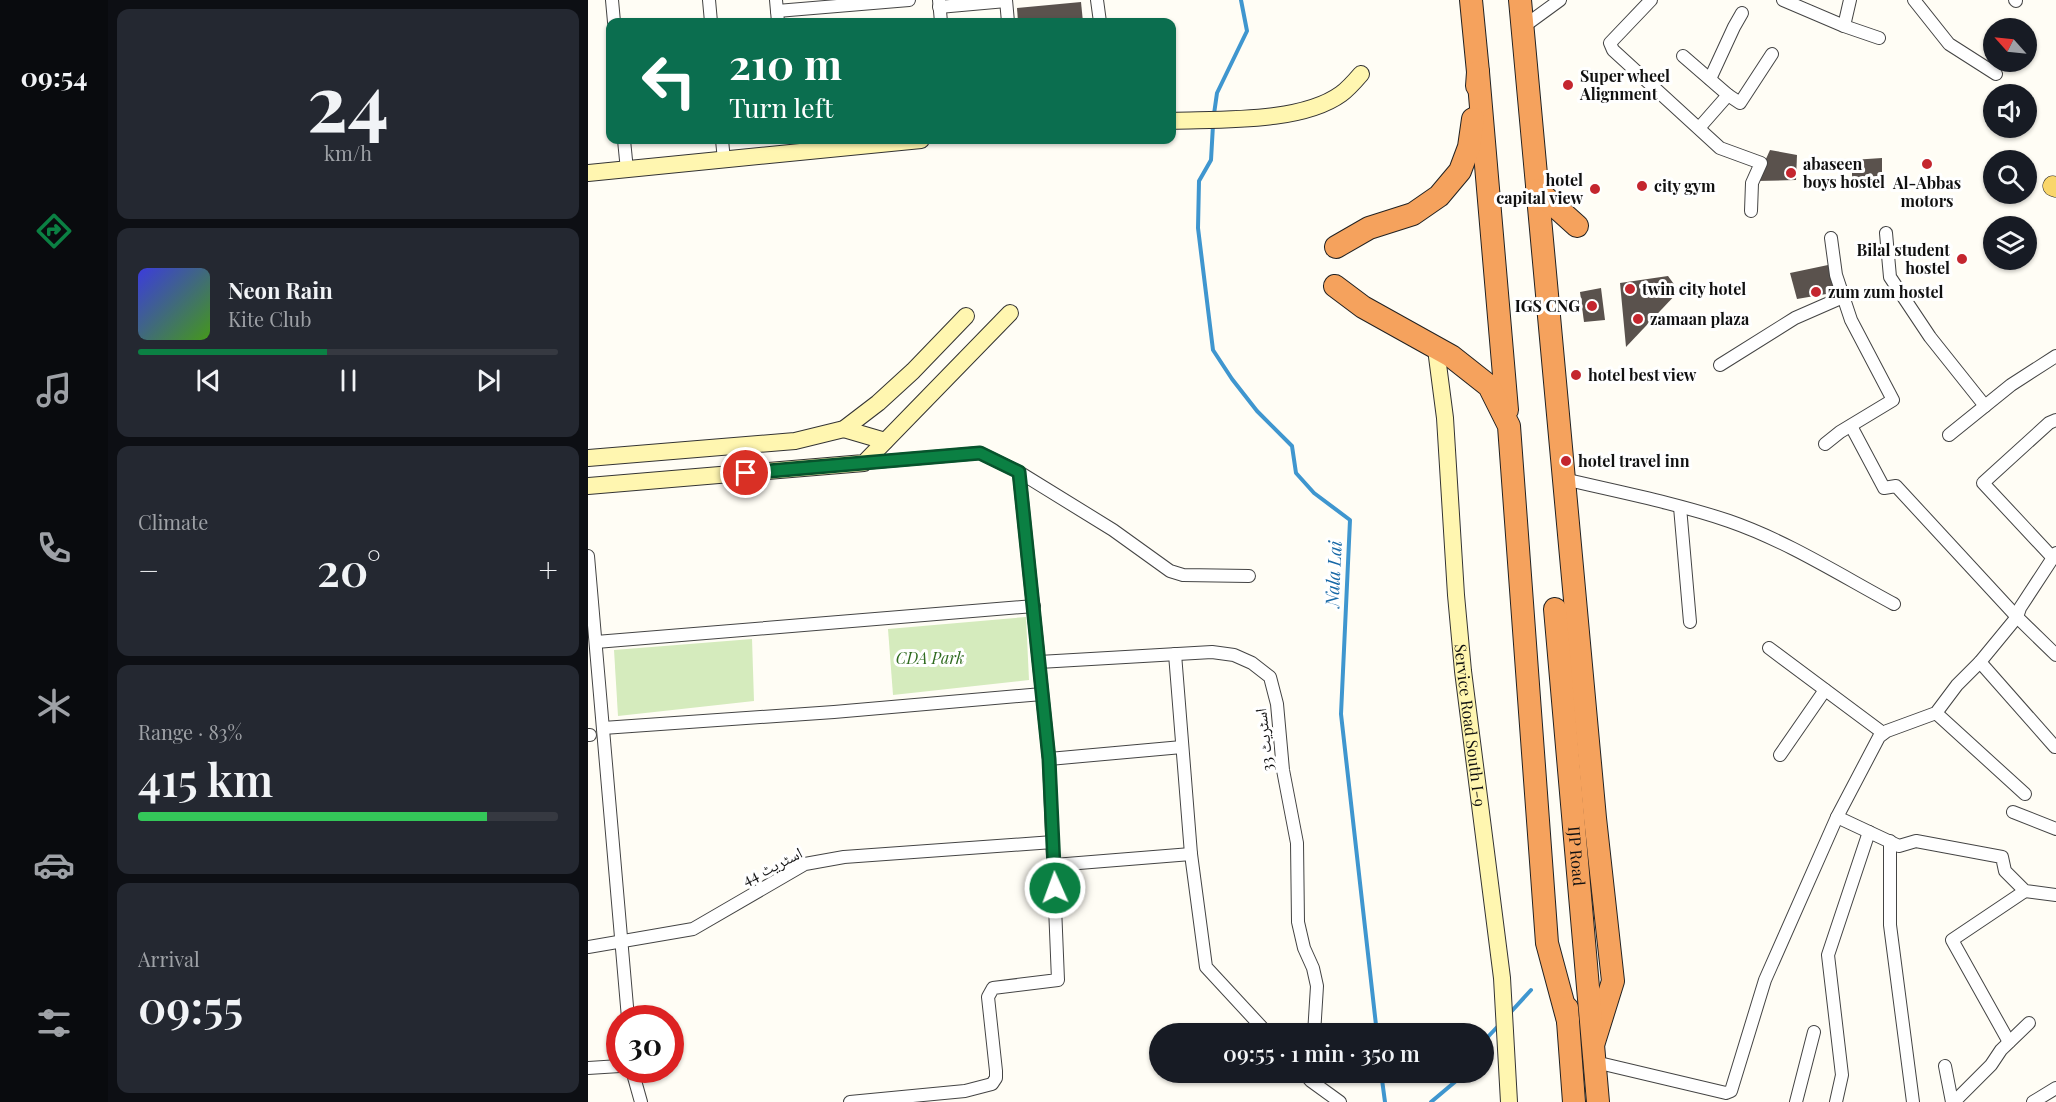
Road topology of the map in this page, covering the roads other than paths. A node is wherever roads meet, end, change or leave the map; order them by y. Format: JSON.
{"nodes":[{"id":1,"x":612,"y":0,"type":"edge"},
{"id":2,"x":709,"y":0,"type":"edge"},
{"id":3,"x":909,"y":0,"type":"edge"},
{"id":4,"x":1006,"y":0,"type":"edge"},
{"id":5,"x":1097,"y":0,"type":"edge"},
{"id":6,"x":1471,"y":0,"type":"edge"},
{"id":7,"x":1520,"y":0,"type":"edge"},
{"id":8,"x":1560,"y":0,"type":"edge"},
{"id":9,"x":1651,"y":0,"type":"edge"},
{"id":10,"x":1783,"y":0,"type":"edge"},
{"id":11,"x":1850,"y":0,"type":"edge"},
{"id":12,"x":1914,"y":0,"type":"edge"},
{"id":13,"x":939,"y":4,"type":"edge"},
{"id":14,"x":777,"y":11,"type":"edge"},
{"id":15,"x":1742,"y":13,"type":"dead end"},
{"id":16,"x":614,"y":18,"type":"edge"},
{"id":17,"x":711,"y":18,"type":"edge"},
{"id":18,"x":1008,"y":18,"type":"edge"},
{"id":19,"x":1099,"y":18,"type":"edge"},
{"id":20,"x":1844,"y":26,"type":"junction"},
{"id":21,"x":1523,"y":27,"type":"junction"},
{"id":22,"x":1878,"y":38,"type":"dead end"},
{"id":23,"x":1772,"y":54,"type":"dead end"},
{"id":24,"x":1683,"y":56,"type":"dead end"},
{"id":25,"x":1478,"y":72,"type":"junction"},
{"id":26,"x":1361,"y":74,"type":"dead end"},
{"id":27,"x":1996,"y":74,"type":"dead end"},
{"id":28,"x":1710,"y":80,"type":"junction"},
{"id":29,"x":1728,"y":95,"type":"junction"},
{"id":30,"x":1176,"y":121,"type":"edge"},
{"id":31,"x":1699,"y":128,"type":"junction"},
{"id":32,"x":624,"y":144,"type":"edge"},
{"id":33,"x":722,"y":144,"type":"edge"},
{"id":34,"x":832,"y":144,"type":"edge"},
{"id":35,"x":788,"y":146,"type":"edge"},
{"id":36,"x":724,"y":160,"type":"junction"},
{"id":37,"x":627,"y":170,"type":"junction"},
{"id":38,"x":588,"y":173,"type":"edge"},
{"id":39,"x":1537,"y":190,"type":"junction"},
{"id":40,"x":1751,"y":211,"type":"dead end"},
{"id":41,"x":1577,"y":225,"type":"dead end"},
{"id":42,"x":1886,"y":233,"type":"dead end"},
{"id":43,"x":1831,"y":238,"type":"dead end"},
{"id":44,"x":1336,"y":247,"type":"dead end"},
{"id":45,"x":1335,"y":286,"type":"dead end"},
{"id":46,"x":1843,"y":297,"type":"junction"},
{"id":47,"x":1010,"y":312,"type":"dead end"},
{"id":48,"x":966,"y":316,"type":"dead end"},
{"id":49,"x":1436,"y":349,"type":"junction"},
{"id":50,"x":2056,"y":356,"type":"edge"},
{"id":51,"x":1720,"y":365,"type":"dead end"},
{"id":52,"x":1985,"y":406,"type":"junction"},
{"id":53,"x":2056,"y":420,"type":"edge"},
{"id":54,"x":1509,"y":426,"type":"junction"},
{"id":55,"x":1851,"y":426,"type":"junction"},
{"id":56,"x":844,"y":429,"type":"junction"},
{"id":57,"x":1949,"y":435,"type":"dead end"},
{"id":58,"x":885,"y":441,"type":"junction"},
{"id":59,"x":1825,"y":444,"type":"dead end"},
{"id":60,"x":588,"y":458,"type":"edge"},
{"id":61,"x":864,"y":463,"type":"junction"},
{"id":62,"x":1019,"y":472,"type":"junction"},
{"id":63,"x":1564,"y":479,"type":"junction"},
{"id":64,"x":588,"y":486,"type":"edge"},
{"id":65,"x":1680,"y":507,"type":"junction"},
{"id":66,"x":588,"y":556,"type":"edge"},
{"id":67,"x":2053,"y":562,"type":"edge"},
{"id":68,"x":1249,"y":576,"type":"dead end"},
{"id":69,"x":1894,"y":604,"type":"dead end"},
{"id":70,"x":1034,"y":606,"type":"junction"},
{"id":71,"x":2017,"y":617,"type":"junction"},
{"id":72,"x":1690,"y":622,"type":"dead end"},
{"id":73,"x":593,"y":646,"type":"edge"},
{"id":74,"x":1768,"y":648,"type":"dead end"},
{"id":75,"x":1175,"y":654,"type":"junction"},
{"id":76,"x":2056,"y":655,"type":"edge"},
{"id":77,"x":1039,"y":662,"type":"junction"},
{"id":78,"x":1980,"y":662,"type":"junction"},
{"id":79,"x":1825,"y":690,"type":"junction"},
{"id":80,"x":1042,"y":694,"type":"junction"},
{"id":81,"x":1936,"y":713,"type":"junction"},
{"id":82,"x":603,"y":728,"type":"junction"},
{"id":83,"x":1882,"y":733,"type":"junction"},
{"id":84,"x":1182,"y":747,"type":"junction"},
{"id":85,"x":2055,"y":747,"type":"edge"},
{"id":86,"x":1780,"y":755,"type":"dead end"},
{"id":87,"x":1049,"y":759,"type":"junction"},
{"id":88,"x":2025,"y":794,"type":"dead end"},
{"id":89,"x":2013,"y":812,"type":"dead end"},
{"id":90,"x":1837,"y":817,"type":"junction"},
{"id":91,"x":2055,"y":826,"type":"edge"},
{"id":92,"x":1869,"y":832,"type":"junction"},
{"id":93,"x":1053,"y":842,"type":"junction"},
{"id":94,"x":1890,"y":842,"type":"junction"},
{"id":95,"x":1191,"y":854,"type":"junction"},
{"id":96,"x":1054,"y":865,"type":"junction"},
{"id":97,"x":2025,"y":891,"type":"junction"},
{"id":98,"x":2056,"y":895,"type":"edge"},
{"id":99,"x":622,"y":942,"type":"junction"},
{"id":100,"x":588,"y":947,"type":"edge"},
{"id":101,"x":627,"y":1005,"type":"edge"},
{"id":102,"x":1568,"y":1022,"type":"junction"},
{"id":103,"x":1258,"y":1023,"type":"edge"},
{"id":104,"x":1315,"y":1023,"type":"edge"},
{"id":105,"x":2029,"y":1023,"type":"dead end"},
{"id":106,"x":1814,"y":1032,"type":"dead end"},
{"id":107,"x":2009,"y":1042,"type":"junction"},
{"id":108,"x":1594,"y":1052,"type":"junction"},
{"id":109,"x":1945,"y":1066,"type":"dead end"},
{"id":110,"x":606,"y":1067,"type":"edge"},
{"id":111,"x":588,"y":1068,"type":"edge"},
{"id":112,"x":636,"y":1083,"type":"edge"},
{"id":113,"x":1317,"y":1083,"type":"edge"},
{"id":114,"x":2056,"y":1088,"type":"edge"},
{"id":115,"x":965,"y":1096,"type":"edge"},
{"id":116,"x":641,"y":1102,"type":"edge"},
{"id":117,"x":850,"y":1102,"type":"edge"},
{"id":118,"x":1340,"y":1102,"type":"edge"},
{"id":119,"x":1509,"y":1102,"type":"edge"},
{"id":120,"x":1574,"y":1102,"type":"edge"},
{"id":121,"x":1598,"y":1102,"type":"edge"},
{"id":122,"x":1796,"y":1102,"type":"edge"},
{"id":123,"x":1836,"y":1102,"type":"edge"},
{"id":124,"x":1913,"y":1102,"type":"edge"},
{"id":125,"x":1953,"y":1102,"type":"edge"},
{"id":126,"x":2033,"y":1102,"type":"edge"}],
"edges":[{"from":1,"to":16,"type":"street"},
{"from":2,"to":17,"type":"street"},
{"from":3,"to":14,"type":"street"},
{"from":4,"to":13,"type":"street"},
{"from":4,"to":18,"type":"street"},
{"from":5,"to":19,"type":"street"},
{"from":6,"to":25,"type":"highway"},
{"from":7,"to":21,"type":"highway"},
{"from":8,"to":21,"type":"street"},
{"from":9,"to":31,"type":"street"},
{"from":10,"to":20,"type":"street"},
{"from":11,"to":20,"type":"street"},
{"from":12,"to":27,"type":"street"},
{"from":15,"to":28,"type":"street"},
{"from":20,"to":22,"type":"street"},
{"from":21,"to":39,"type":"highway"},
{"from":23,"to":29,"type":"street"},
{"from":24,"to":28,"type":"street"},
{"from":25,"to":44,"type":"highway"},
{"from":25,"to":54,"type":"highway"},
{"from":26,"to":30,"type":"street"},
{"from":28,"to":29,"type":"street"},
{"from":29,"to":31,"type":"street"},
{"from":31,"to":40,"type":"street"},
{"from":32,"to":37,"type":"street"},
{"from":33,"to":36,"type":"street"},
{"from":34,"to":35,"type":"street"},
{"from":35,"to":36,"type":"street"},
{"from":36,"to":37,"type":"street"},
{"from":37,"to":38,"type":"street"},
{"from":39,"to":41,"type":"highway"},
{"from":39,"to":63,"type":"highway"},
{"from":42,"to":52,"type":"street"},
{"from":43,"to":46,"type":"street"},
{"from":45,"to":49,"type":"highway"},
{"from":46,"to":51,"type":"street"},
{"from":46,"to":55,"type":"street"},
{"from":47,"to":58,"type":"street"},
{"from":48,"to":56,"type":"street"},
{"from":49,"to":54,"type":"highway"},
{"from":49,"to":119,"type":"street","name":"Service Road South I-9"},
{"from":50,"to":52,"type":"street"},
{"from":52,"to":57,"type":"street"},
{"from":53,"to":67,"type":"street"},
{"from":54,"to":102,"type":"highway"},
{"from":55,"to":59,"type":"street"},
{"from":55,"to":71,"type":"street"},
{"from":56,"to":58,"type":"street"},
{"from":56,"to":60,"type":"street"},
{"from":58,"to":61,"type":"street"},
{"from":61,"to":62,"type":"street"},
{"from":61,"to":64,"type":"street"},
{"from":62,"to":68,"type":"street"},
{"from":62,"to":70,"type":"street"},
{"from":63,"to":65,"type":"street"},
{"from":63,"to":108,"type":"highway"},
{"from":65,"to":69,"type":"street"},
{"from":65,"to":72,"type":"street"},
{"from":66,"to":73,"type":"street"},
{"from":67,"to":71,"type":"street"},
{"from":70,"to":73,"type":"street"},
{"from":70,"to":77,"type":"street"},
{"from":71,"to":76,"type":"street"},
{"from":71,"to":78,"type":"street"},
{"from":73,"to":82,"type":"street"},
{"from":74,"to":79,"type":"street"},
{"from":75,"to":77,"type":"street","name":"اسٹریٹ 33"},
{"from":75,"to":84,"type":"street"},
{"from":75,"to":104,"type":"street","name":"اسٹریٹ 33"},
{"from":77,"to":80,"type":"street"},
{"from":78,"to":81,"type":"street"},
{"from":78,"to":85,"type":"street"},
{"from":79,"to":83,"type":"street"},
{"from":79,"to":86,"type":"street"},
{"from":80,"to":82,"type":"street"},
{"from":80,"to":87,"type":"street"},
{"from":81,"to":83,"type":"street"},
{"from":81,"to":88,"type":"street"},
{"from":82,"to":99,"type":"street"},
{"from":83,"to":90,"type":"street"},
{"from":84,"to":87,"type":"street"},
{"from":84,"to":95,"type":"street"},
{"from":87,"to":93,"type":"street"},
{"from":89,"to":91,"type":"street"},
{"from":90,"to":92,"type":"street"},
{"from":90,"to":108,"type":"street"},
{"from":92,"to":94,"type":"street"},
{"from":92,"to":123,"type":"street"},
{"from":93,"to":96,"type":"street"},
{"from":93,"to":99,"type":"street","name":"اسٹریٹ 44"},
{"from":94,"to":97,"type":"street"},
{"from":94,"to":124,"type":"street"},
{"from":95,"to":96,"type":"street"},
{"from":95,"to":103,"type":"street"},
{"from":96,"to":115,"type":"street"},
{"from":97,"to":98,"type":"street"},
{"from":97,"to":107,"type":"street"},
{"from":99,"to":100,"type":"street","name":"اسٹریٹ 44"},
{"from":99,"to":101,"type":"street"},
{"from":102,"to":108,"type":"highway","name":"IJP Road"},
{"from":102,"to":120,"type":"highway","name":"IJP Road"},
{"from":105,"to":107,"type":"street"},
{"from":106,"to":122,"type":"street"},
{"from":107,"to":125,"type":"street"},
{"from":108,"to":121,"type":"highway","name":"IJP Road"},
{"from":109,"to":125,"type":"street"},
{"from":110,"to":111,"type":"street"},
{"from":112,"to":116,"type":"street"},
{"from":113,"to":118,"type":"street"},
{"from":114,"to":126,"type":"street"},
{"from":115,"to":117,"type":"street"}]}
